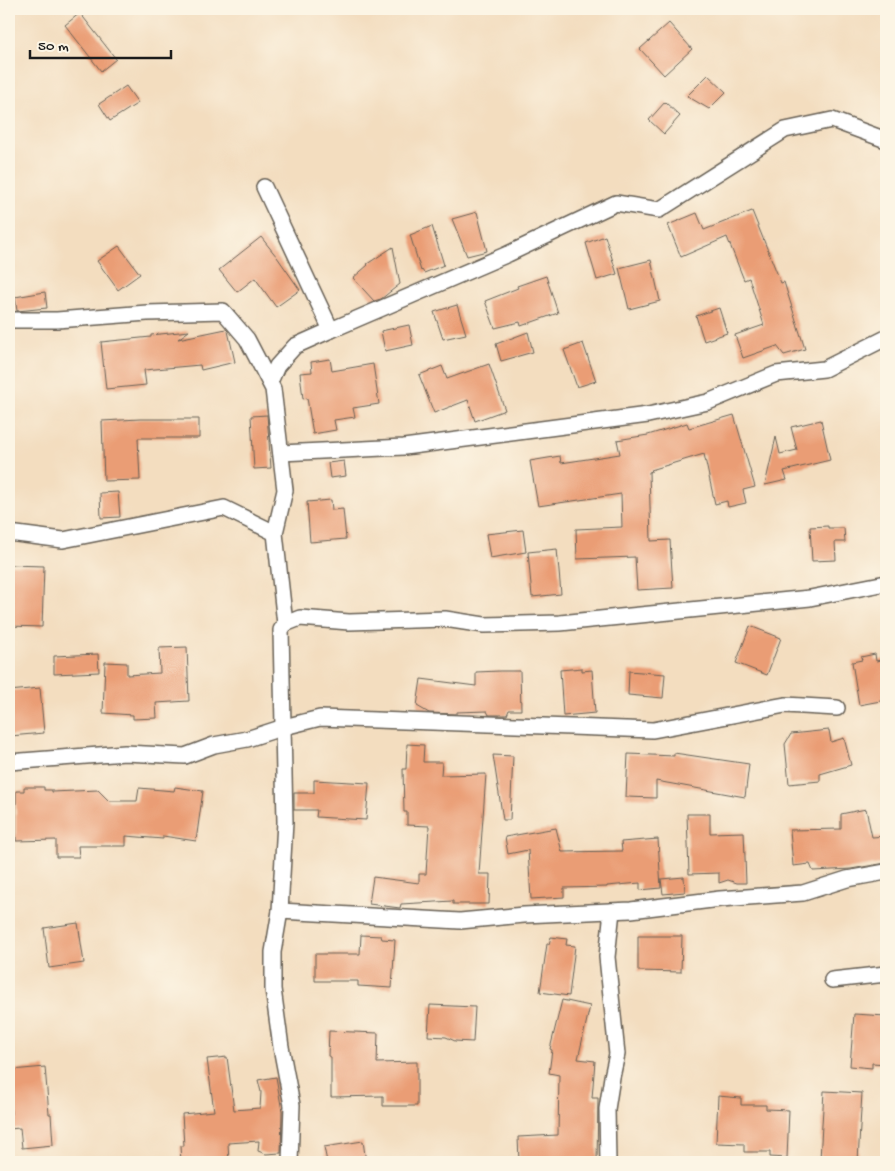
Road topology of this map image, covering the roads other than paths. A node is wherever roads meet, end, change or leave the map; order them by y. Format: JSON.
{"nodes":[{"id":1,"x":886,"y":140,"type":"edge"},
{"id":2,"x":264,"y":187,"type":"dead end"},
{"id":3,"x":9,"y":320,"type":"edge"},
{"id":4,"x":331,"y":330,"type":"junction"},
{"id":5,"x":886,"y":338,"type":"edge"},
{"id":6,"x":270,"y":382,"type":"junction"},
{"id":7,"x":281,"y":453,"type":"junction"},
{"id":8,"x":9,"y":533,"type":"edge"},
{"id":9,"x":276,"y":533,"type":"junction"},
{"id":10,"x":886,"y":583,"type":"edge"},
{"id":11,"x":286,"y":624,"type":"junction"},
{"id":12,"x":837,"y":708,"type":"dead end"},
{"id":13,"x":284,"y":727,"type":"junction"},
{"id":14,"x":9,"y":762,"type":"edge"},
{"id":15,"x":886,"y":872,"type":"edge"},
{"id":16,"x":280,"y":911,"type":"junction"},
{"id":17,"x":612,"y":911,"type":"junction"},
{"id":18,"x":886,"y":974,"type":"edge"},
{"id":19,"x":832,"y":980,"type":"dead end"},
{"id":20,"x":290,"y":1162,"type":"edge"},
{"id":21,"x":608,"y":1162,"type":"edge"}],
"edges":[{"from":1,"to":4,"type":"street"},
{"from":2,"to":4,"type":"street"},
{"from":3,"to":6,"type":"street"},
{"from":4,"to":6,"type":"street"},
{"from":5,"to":7,"type":"street"},
{"from":6,"to":7,"type":"street"},
{"from":7,"to":9,"type":"street"},
{"from":8,"to":9,"type":"street"},
{"from":9,"to":11,"type":"street"},
{"from":10,"to":11,"type":"street"},
{"from":11,"to":13,"type":"street"},
{"from":12,"to":13,"type":"street"},
{"from":13,"to":14,"type":"street"},
{"from":13,"to":16,"type":"street"},
{"from":15,"to":17,"type":"street"},
{"from":16,"to":17,"type":"street"},
{"from":16,"to":20,"type":"street"},
{"from":17,"to":21,"type":"street"},
{"from":18,"to":19,"type":"street"}]}
